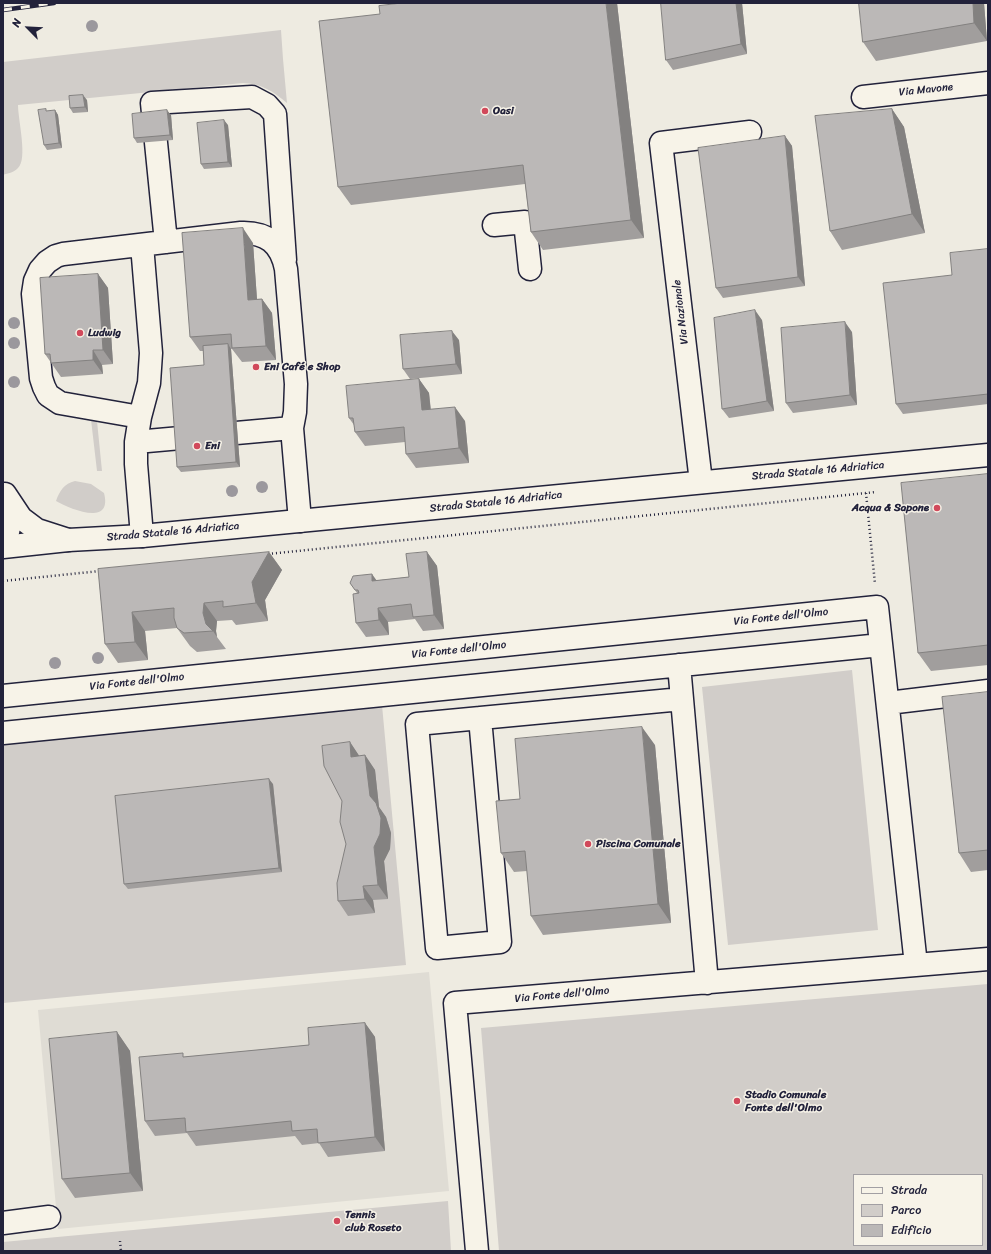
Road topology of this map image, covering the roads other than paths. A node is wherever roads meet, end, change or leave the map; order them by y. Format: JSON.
{"nodes":[{"id":1,"x":988,"y":84,"type":"edge"},
{"id":2,"x":863,"y":97,"type":"dead end"},
{"id":3,"x":750,"y":132,"type":"dead end"},
{"id":4,"x":494,"y":225,"type":"dead end"},
{"id":5,"x":166,"y":242,"type":"junction"},
{"id":6,"x":142,"y":245,"type":"junction"},
{"id":7,"x":286,"y":269,"type":"junction"},
{"id":8,"x":530,"y":269,"type":"dead end"},
{"id":9,"x":140,"y":417,"type":"junction"},
{"id":10,"x":292,"y":428,"type":"junction"},
{"id":11,"x":136,"y":442,"type":"junction"},
{"id":12,"x":988,"y":455,"type":"edge"},
{"id":13,"x":701,"y":482,"type":"junction"},
{"id":14,"x":4,"y":491,"type":"edge"},
{"id":15,"x":300,"y":521,"type":"junction"},
{"id":16,"x":142,"y":536,"type":"junction"},
{"id":17,"x":68,"y":540,"type":"junction"},
{"id":18,"x":3,"y":543,"type":"edge"},
{"id":19,"x":3,"y":547,"type":"edge"},
{"id":20,"x":881,"y":645,"type":"junction"},
{"id":21,"x":679,"y":665,"type":"junction"},
{"id":22,"x":988,"y":691,"type":"edge"},
{"id":23,"x":413,"y":692,"type":"junction"},
{"id":24,"x":3,"y":696,"type":"edge"},
{"id":25,"x":682,"y":699,"type":"junction"},
{"id":26,"x":888,"y":703,"type":"junction"},
{"id":27,"x":480,"y":718,"type":"junction"},
{"id":28,"x":417,"y":724,"type":"junction"},
{"id":29,"x":3,"y":733,"type":"edge"},
{"id":30,"x":988,"y":960,"type":"edge"},
{"id":31,"x":916,"y":965,"type":"junction"},
{"id":32,"x":707,"y":983,"type":"junction"},
{"id":33,"x":49,"y":1217,"type":"dead end"},
{"id":34,"x":3,"y":1223,"type":"edge"},
{"id":35,"x":477,"y":1251,"type":"edge"}],
"edges":[{"from":1,"to":2,"type":"street","name":"Via Mavone"},
{"from":3,"to":13,"type":"street","name":"Via Nazionale"},
{"from":4,"to":8,"type":"street"},
{"from":5,"to":6,"type":"street"},
{"from":5,"to":7,"type":"street"},
{"from":5,"to":7,"type":"street"},
{"from":6,"to":9,"type":"street"},
{"from":6,"to":9,"type":"street"},
{"from":7,"to":10,"type":"street"},
{"from":9,"to":11,"type":"street"},
{"from":10,"to":11,"type":"street"},
{"from":10,"to":15,"type":"street"},
{"from":11,"to":16,"type":"street"},
{"from":12,"to":13,"type":"street","name":"Strada Statale 16 Adriatica"},
{"from":13,"to":15,"type":"street","name":"Strada Statale 16 Adriatica"},
{"from":14,"to":17,"type":"street"},
{"from":14,"to":18,"type":"street"},
{"from":15,"to":16,"type":"street","name":"Strada Statale 16 Adriatica"},
{"from":16,"to":17,"type":"street","name":"Strada Statale 16 Adriatica"},
{"from":17,"to":19,"type":"street","name":"Strada Statale 16 Adriatica"},
{"from":20,"to":21,"type":"street"},
{"from":20,"to":24,"type":"street","name":"Via Fonte dell'Olmo"},
{"from":20,"to":26,"type":"street"},
{"from":21,"to":23,"type":"street"},
{"from":21,"to":25,"type":"street"},
{"from":22,"to":26,"type":"street"},
{"from":23,"to":28,"type":"street"},
{"from":23,"to":29,"type":"street"},
{"from":25,"to":27,"type":"street"},
{"from":25,"to":32,"type":"street"},
{"from":26,"to":31,"type":"street"},
{"from":27,"to":28,"type":"street"},
{"from":27,"to":28,"type":"street"},
{"from":30,"to":31,"type":"street","name":"Via Fonte dell'Olmo"},
{"from":31,"to":32,"type":"street","name":"Via Fonte dell'Olmo"},
{"from":32,"to":35,"type":"street","name":"Via Fonte dell'Olmo"},
{"from":33,"to":34,"type":"street"}]}
